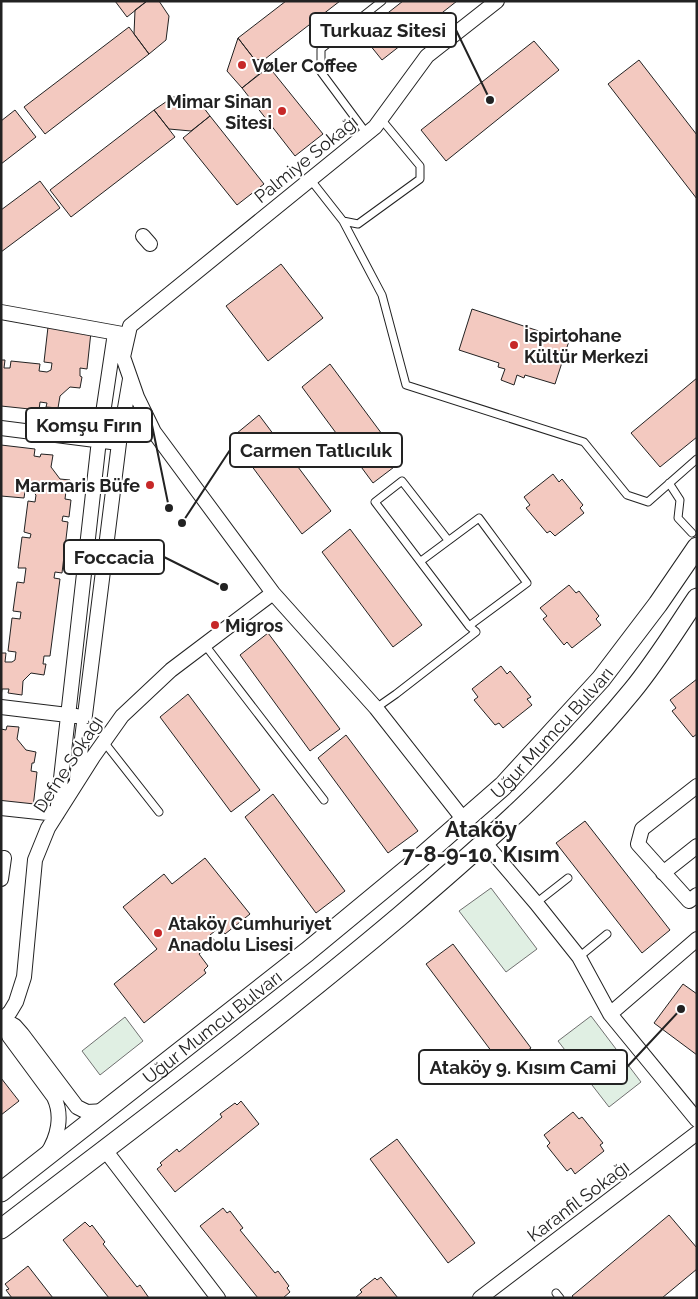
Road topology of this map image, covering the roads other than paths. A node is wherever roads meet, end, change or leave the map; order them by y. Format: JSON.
{"nodes":[{"id":1,"x":382,"y":1,"type":"edge"},
{"id":2,"x":497,"y":1,"type":"edge"},
{"id":3,"x":381,"y":119,"type":"junction"},
{"id":4,"x":367,"y":134,"type":"junction"},
{"id":5,"x":310,"y":180,"type":"junction"},
{"id":6,"x":343,"y":221,"type":"junction"},
{"id":7,"x":1,"y":312,"type":"edge"},
{"id":8,"x":122,"y":334,"type":"junction"},
{"id":9,"x":130,"y":378,"type":"junction"},
{"id":10,"x":1,"y":428,"type":"edge"},
{"id":11,"x":99,"y":440,"type":"junction"},
{"id":12,"x":119,"y":442,"type":"junction"},
{"id":13,"x":697,"y":459,"type":"edge"},
{"id":14,"x":669,"y":483,"type":"junction"},
{"id":15,"x":448,"y":540,"type":"junction"},
{"id":16,"x":694,"y":540,"type":"edge"},
{"id":17,"x":420,"y":562,"type":"junction"},
{"id":18,"x":273,"y":593,"type":"junction"},
{"id":19,"x":697,"y":598,"type":"edge"},
{"id":20,"x":470,"y":626,"type":"junction"},
{"id":21,"x":205,"y":645,"type":"junction"},
{"id":22,"x":1,"y":707,"type":"edge"},
{"id":23,"x":376,"y":708,"type":"junction"},
{"id":24,"x":67,"y":715,"type":"junction"},
{"id":25,"x":84,"y":717,"type":"junction"},
{"id":26,"x":104,"y":742,"type":"junction"},
{"id":27,"x":77,"y":782,"type":"junction"},
{"id":28,"x":697,"y":786,"type":"edge"},
{"id":29,"x":324,"y":800,"type":"dead end"},
{"id":30,"x":1,"y":808,"type":"edge"},
{"id":31,"x":159,"y":812,"type":"dead end"},
{"id":32,"x":57,"y":814,"type":"junction"},
{"id":33,"x":464,"y":820,"type":"junction"},
{"id":34,"x":484,"y":842,"type":"junction"},
{"id":35,"x":697,"y":846,"type":"edge"},
{"id":36,"x":4,"y":858,"type":"dead end"},
{"id":37,"x":663,"y":872,"type":"junction"},
{"id":38,"x":568,"y":878,"type":"dead end"},
{"id":39,"x":1,"y":879,"type":"edge"},
{"id":40,"x":697,"y":895,"type":"edge"},
{"id":41,"x":536,"y":903,"type":"junction"},
{"id":42,"x":607,"y":934,"type":"dead end"},
{"id":43,"x":697,"y":939,"type":"edge"},
{"id":44,"x":579,"y":957,"type":"junction"},
{"id":45,"x":610,"y":1014,"type":"junction"},
{"id":46,"x":2,"y":1020,"type":"edge"},
{"id":47,"x":105,"y":1111,"type":"junction"},
{"id":48,"x":697,"y":1120,"type":"edge"},
{"id":49,"x":86,"y":1126,"type":"junction"},
{"id":50,"x":697,"y":1133,"type":"edge"},
{"id":51,"x":105,"y":1150,"type":"junction"},
{"id":52,"x":45,"y":1158,"type":"junction"},
{"id":53,"x":1,"y":1192,"type":"edge"},
{"id":54,"x":1,"y":1230,"type":"edge"},
{"id":55,"x":218,"y":1298,"type":"edge"},
{"id":56,"x":480,"y":1298,"type":"edge"}],
"edges":[{"from":1,"to":4,"type":"lane"},
{"from":2,"to":3,"type":"street","name":"Palmiye Sokağı"},
{"from":3,"to":4,"type":"street","name":"Palmiye Sokağı"},
{"from":3,"to":6,"type":"lane"},
{"from":4,"to":5,"type":"street","name":"Palmiye Sokağı"},
{"from":5,"to":6,"type":"lane"},
{"from":5,"to":8,"type":"street","name":"Palmiye Sokağı"},
{"from":6,"to":14,"type":"lane"},
{"from":7,"to":8,"type":"street"},
{"from":8,"to":9,"type":"street"},
{"from":8,"to":11,"type":"street"},
{"from":9,"to":12,"type":"street"},
{"from":9,"to":18,"type":"street"},
{"from":10,"to":11,"type":"street"},
{"from":11,"to":12,"type":"street"},
{"from":11,"to":24,"type":"street"},
{"from":12,"to":25,"type":"street"},
{"from":13,"to":14,"type":"lane"},
{"from":14,"to":16,"type":"lane"},
{"from":15,"to":17,"type":"lane"},
{"from":15,"to":17,"type":"lane"},
{"from":15,"to":20,"type":"lane"},
{"from":16,"to":33,"type":"main road","name":"Uğur Mumcu Bulvarı"},
{"from":17,"to":20,"type":"lane"},
{"from":18,"to":21,"type":"street","name":"Defne Sokağı"},
{"from":18,"to":23,"type":"street"},
{"from":19,"to":34,"type":"main road","name":"Uğur Mumcu Bulvarı"},
{"from":20,"to":23,"type":"lane"},
{"from":21,"to":26,"type":"street","name":"Defne Sokağı"},
{"from":21,"to":29,"type":"lane"},
{"from":22,"to":24,"type":"street"},
{"from":23,"to":33,"type":"street"},
{"from":24,"to":25,"type":"street"},
{"from":24,"to":32,"type":"street"},
{"from":25,"to":27,"type":"street"},
{"from":26,"to":27,"type":"street","name":"Defne Sokağı"},
{"from":26,"to":31,"type":"lane"},
{"from":27,"to":32,"type":"street","name":"Defne Sokağı"},
{"from":28,"to":37,"type":"street"},
{"from":30,"to":32,"type":"street"},
{"from":32,"to":46,"type":"street","name":"Defne Sokağı"},
{"from":33,"to":34,"type":"main road"},
{"from":33,"to":47,"type":"main road","name":"Uğur Mumcu Bulvarı"},
{"from":34,"to":41,"type":"street"},
{"from":34,"to":51,"type":"main road","name":"Uğur Mumcu Bulvarı"},
{"from":35,"to":37,"type":"street"},
{"from":36,"to":39,"type":"street"},
{"from":37,"to":40,"type":"street"},
{"from":38,"to":41,"type":"lane"},
{"from":41,"to":44,"type":"street"},
{"from":42,"to":44,"type":"lane"},
{"from":43,"to":45,"type":"street"},
{"from":44,"to":45,"type":"street"},
{"from":45,"to":48,"type":"street"},
{"from":46,"to":47,"type":"street"},
{"from":46,"to":52,"type":"street"},
{"from":47,"to":49,"type":"main road","name":"Uğur Mumcu Bulvarı"},
{"from":49,"to":51,"type":"main road"},
{"from":49,"to":52,"type":"main road","name":"Uğur Mumcu Bulvarı"},
{"from":50,"to":56,"type":"street","name":"Karanfil Sokağı"},
{"from":51,"to":54,"type":"main road","name":"Uğur Mumcu Bulvarı"},
{"from":51,"to":55,"type":"street"},
{"from":52,"to":53,"type":"main road","name":"Uğur Mumcu Bulvarı"}]}
